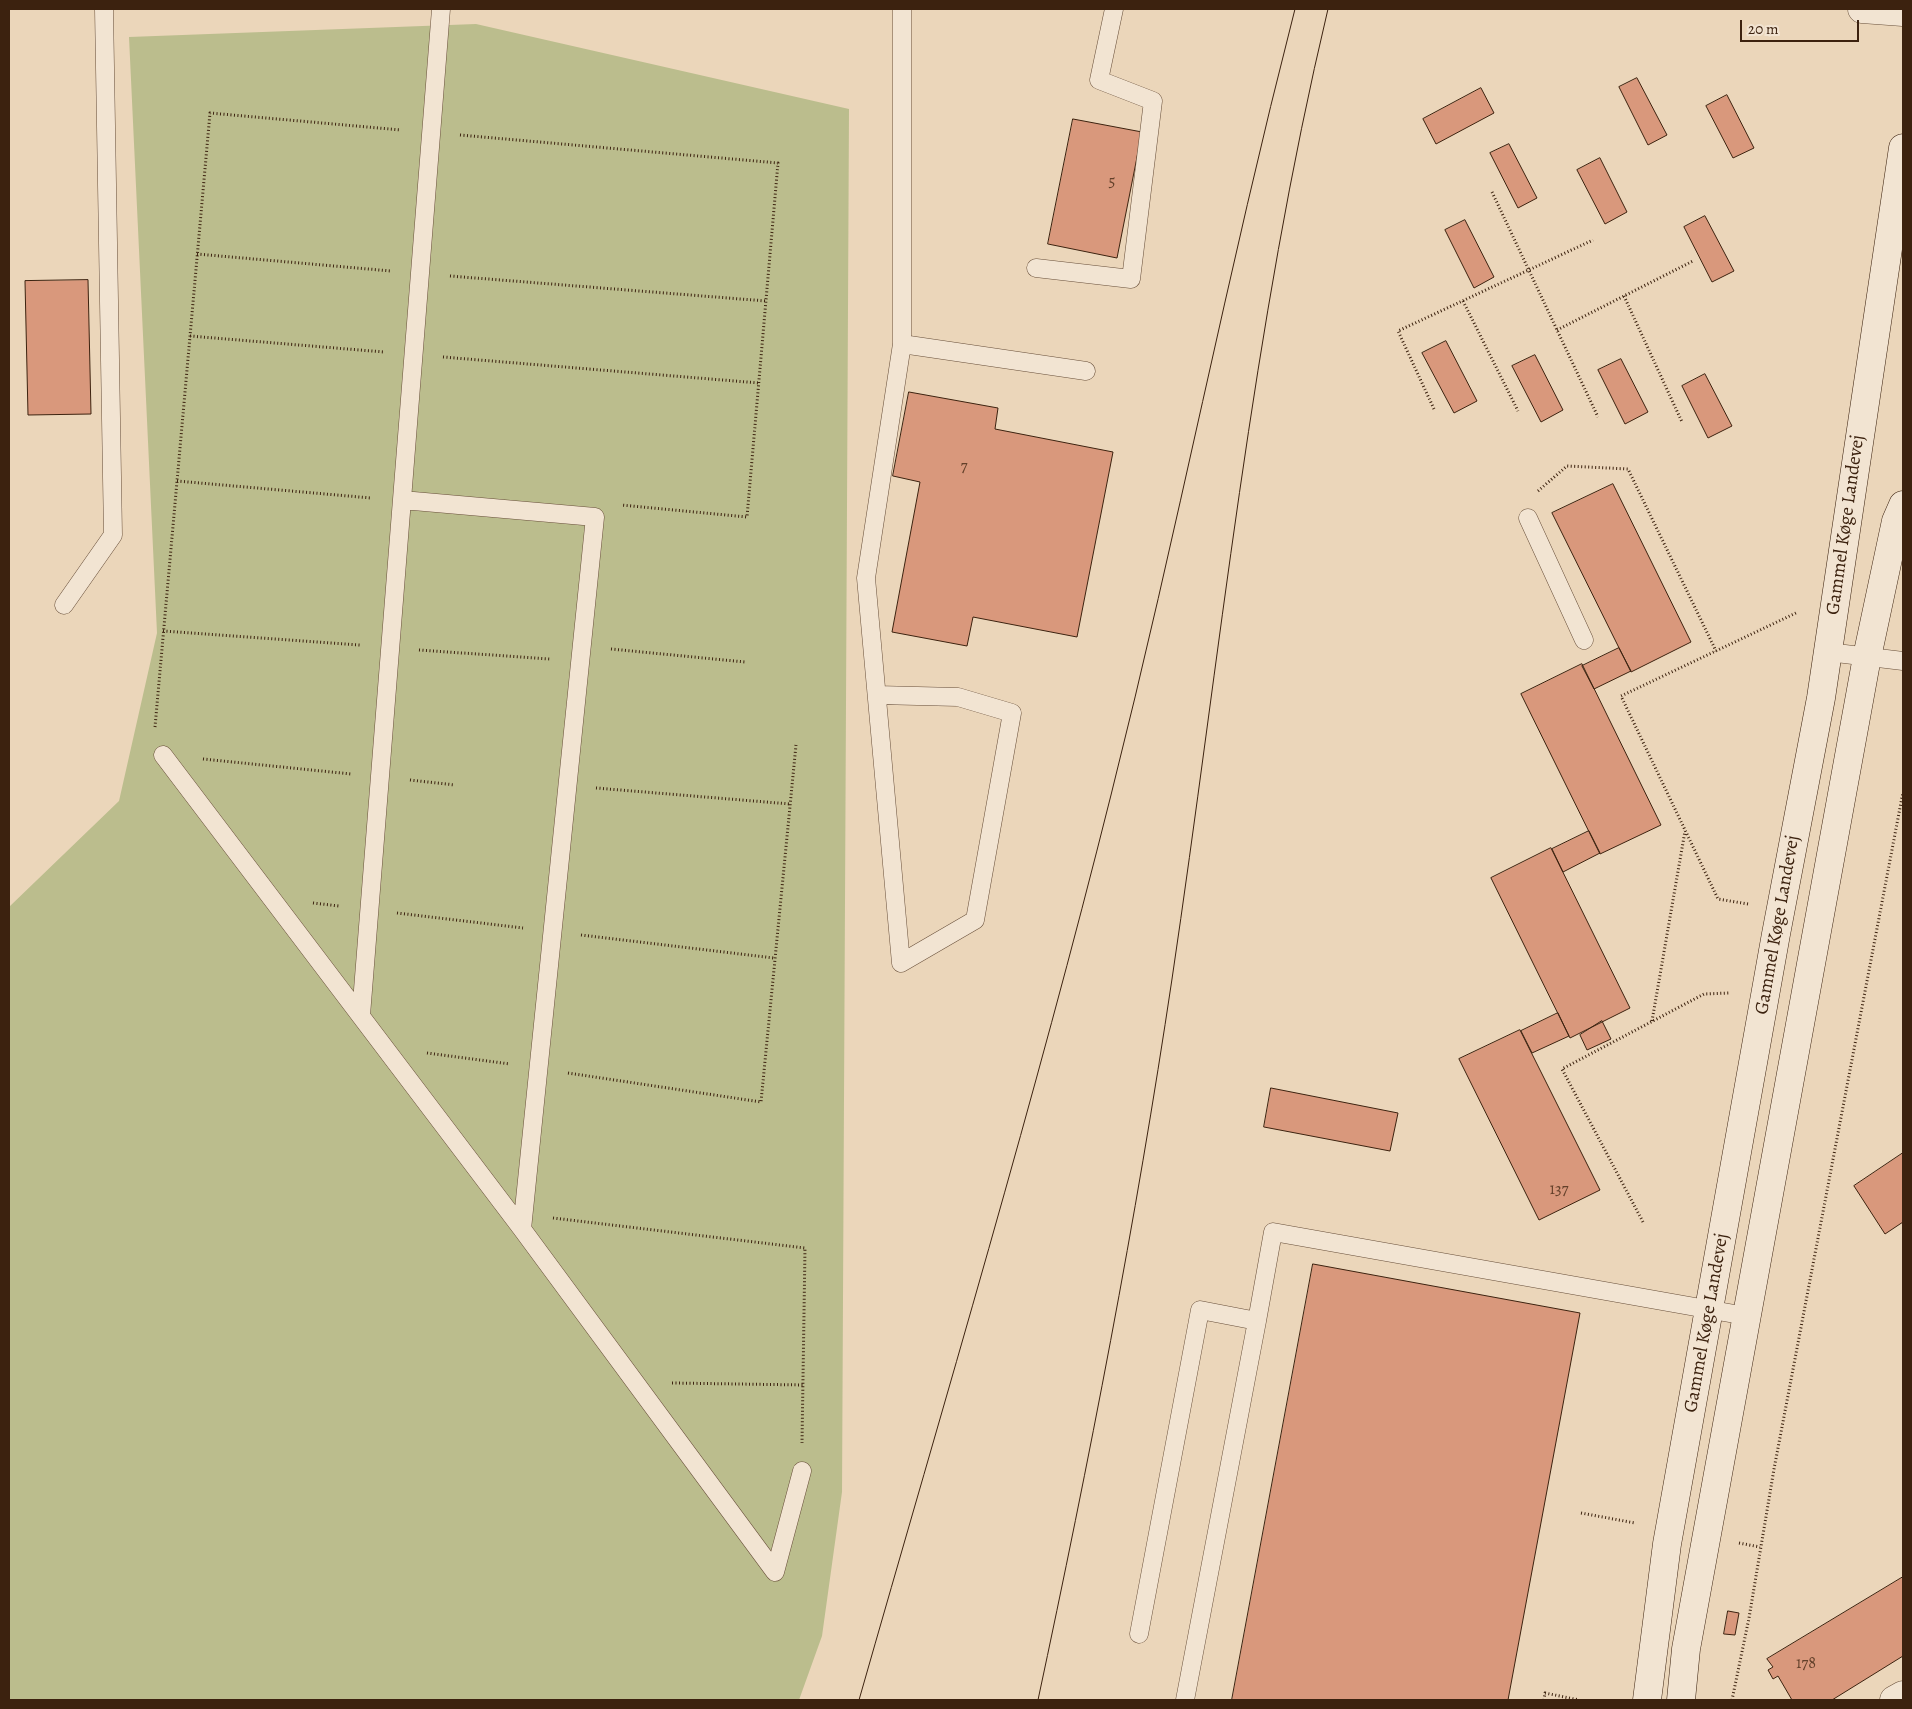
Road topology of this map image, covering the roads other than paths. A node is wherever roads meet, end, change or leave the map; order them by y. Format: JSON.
{"nodes":[{"id":1,"x":104,"y":9,"type":"edge"},
{"id":2,"x":441,"y":9,"type":"edge"},
{"id":3,"x":902,"y":9,"type":"edge"},
{"id":4,"x":1114,"y":9,"type":"edge"},
{"id":5,"x":1862,"y":9,"type":"edge"},
{"id":6,"x":1903,"y":12,"type":"edge"},
{"id":7,"x":1903,"y":148,"type":"edge"},
{"id":8,"x":1036,"y":268,"type":"dead end"},
{"id":9,"x":902,"y":344,"type":"junction"},
{"id":10,"x":1086,"y":371,"type":"dead end"},
{"id":11,"x":402,"y":500,"type":"junction"},
{"id":12,"x":1903,"y":505,"type":"edge"},
{"id":13,"x":1528,"y":518,"type":"dead end"},
{"id":14,"x":64,"y":605,"type":"dead end"},
{"id":15,"x":1584,"y":640,"type":"dead end"},
{"id":16,"x":1828,"y":652,"type":"junction"},
{"id":17,"x":1867,"y":657,"type":"junction"},
{"id":18,"x":1903,"y":661,"type":"edge"},
{"id":19,"x":877,"y":695,"type":"junction"},
{"id":20,"x":163,"y":755,"type":"dead end"},
{"id":21,"x":361,"y":1015,"type":"junction"},
{"id":22,"x":522,"y":1222,"type":"junction"},
{"id":23,"x":1708,"y":1310,"type":"junction"},
{"id":24,"x":1746,"y":1316,"type":"junction"},
{"id":25,"x":1257,"y":1322,"type":"junction"},
{"id":26,"x":802,"y":1471,"type":"road end"},
{"id":27,"x":1139,"y":1634,"type":"dead end"},
{"id":28,"x":1903,"y":1695,"type":"edge"},
{"id":29,"x":1185,"y":1700,"type":"edge"},
{"id":30,"x":1647,"y":1700,"type":"edge"},
{"id":31,"x":1681,"y":1700,"type":"edge"},
{"id":32,"x":1894,"y":1700,"type":"edge"}],
"edges":[{"from":1,"to":14,"type":"lane"},
{"from":2,"to":11,"type":"lane"},
{"from":3,"to":9,"type":"lane"},
{"from":4,"to":8,"type":"lane"},
{"from":5,"to":6,"type":"main road"},
{"from":7,"to":16,"type":"main road","name":"Gammel Køge Landevej"},
{"from":9,"to":10,"type":"lane"},
{"from":9,"to":19,"type":"lane"},
{"from":11,"to":21,"type":"lane"},
{"from":11,"to":22,"type":"lane"},
{"from":12,"to":17,"type":"main road","name":"Gammel Køge Landevej"},
{"from":13,"to":15,"type":"lane"},
{"from":16,"to":17,"type":"lane"},
{"from":16,"to":23,"type":"main road","name":"Gammel Køge Landevej"},
{"from":17,"to":18,"type":"lane"},
{"from":17,"to":24,"type":"main road","name":"Gammel Køge Landevej"},
{"from":19,"to":19,"type":"lane"},
{"from":20,"to":21,"type":"lane"},
{"from":21,"to":22,"type":"lane"},
{"from":22,"to":26,"type":"lane"},
{"from":23,"to":24,"type":"lane"},
{"from":23,"to":25,"type":"lane"},
{"from":23,"to":30,"type":"main road","name":"Gammel Køge Landevej"},
{"from":24,"to":31,"type":"main road","name":"Gammel Køge Landevej"},
{"from":25,"to":27,"type":"lane"},
{"from":25,"to":29,"type":"lane"},
{"from":28,"to":32,"type":"main road"}]}
